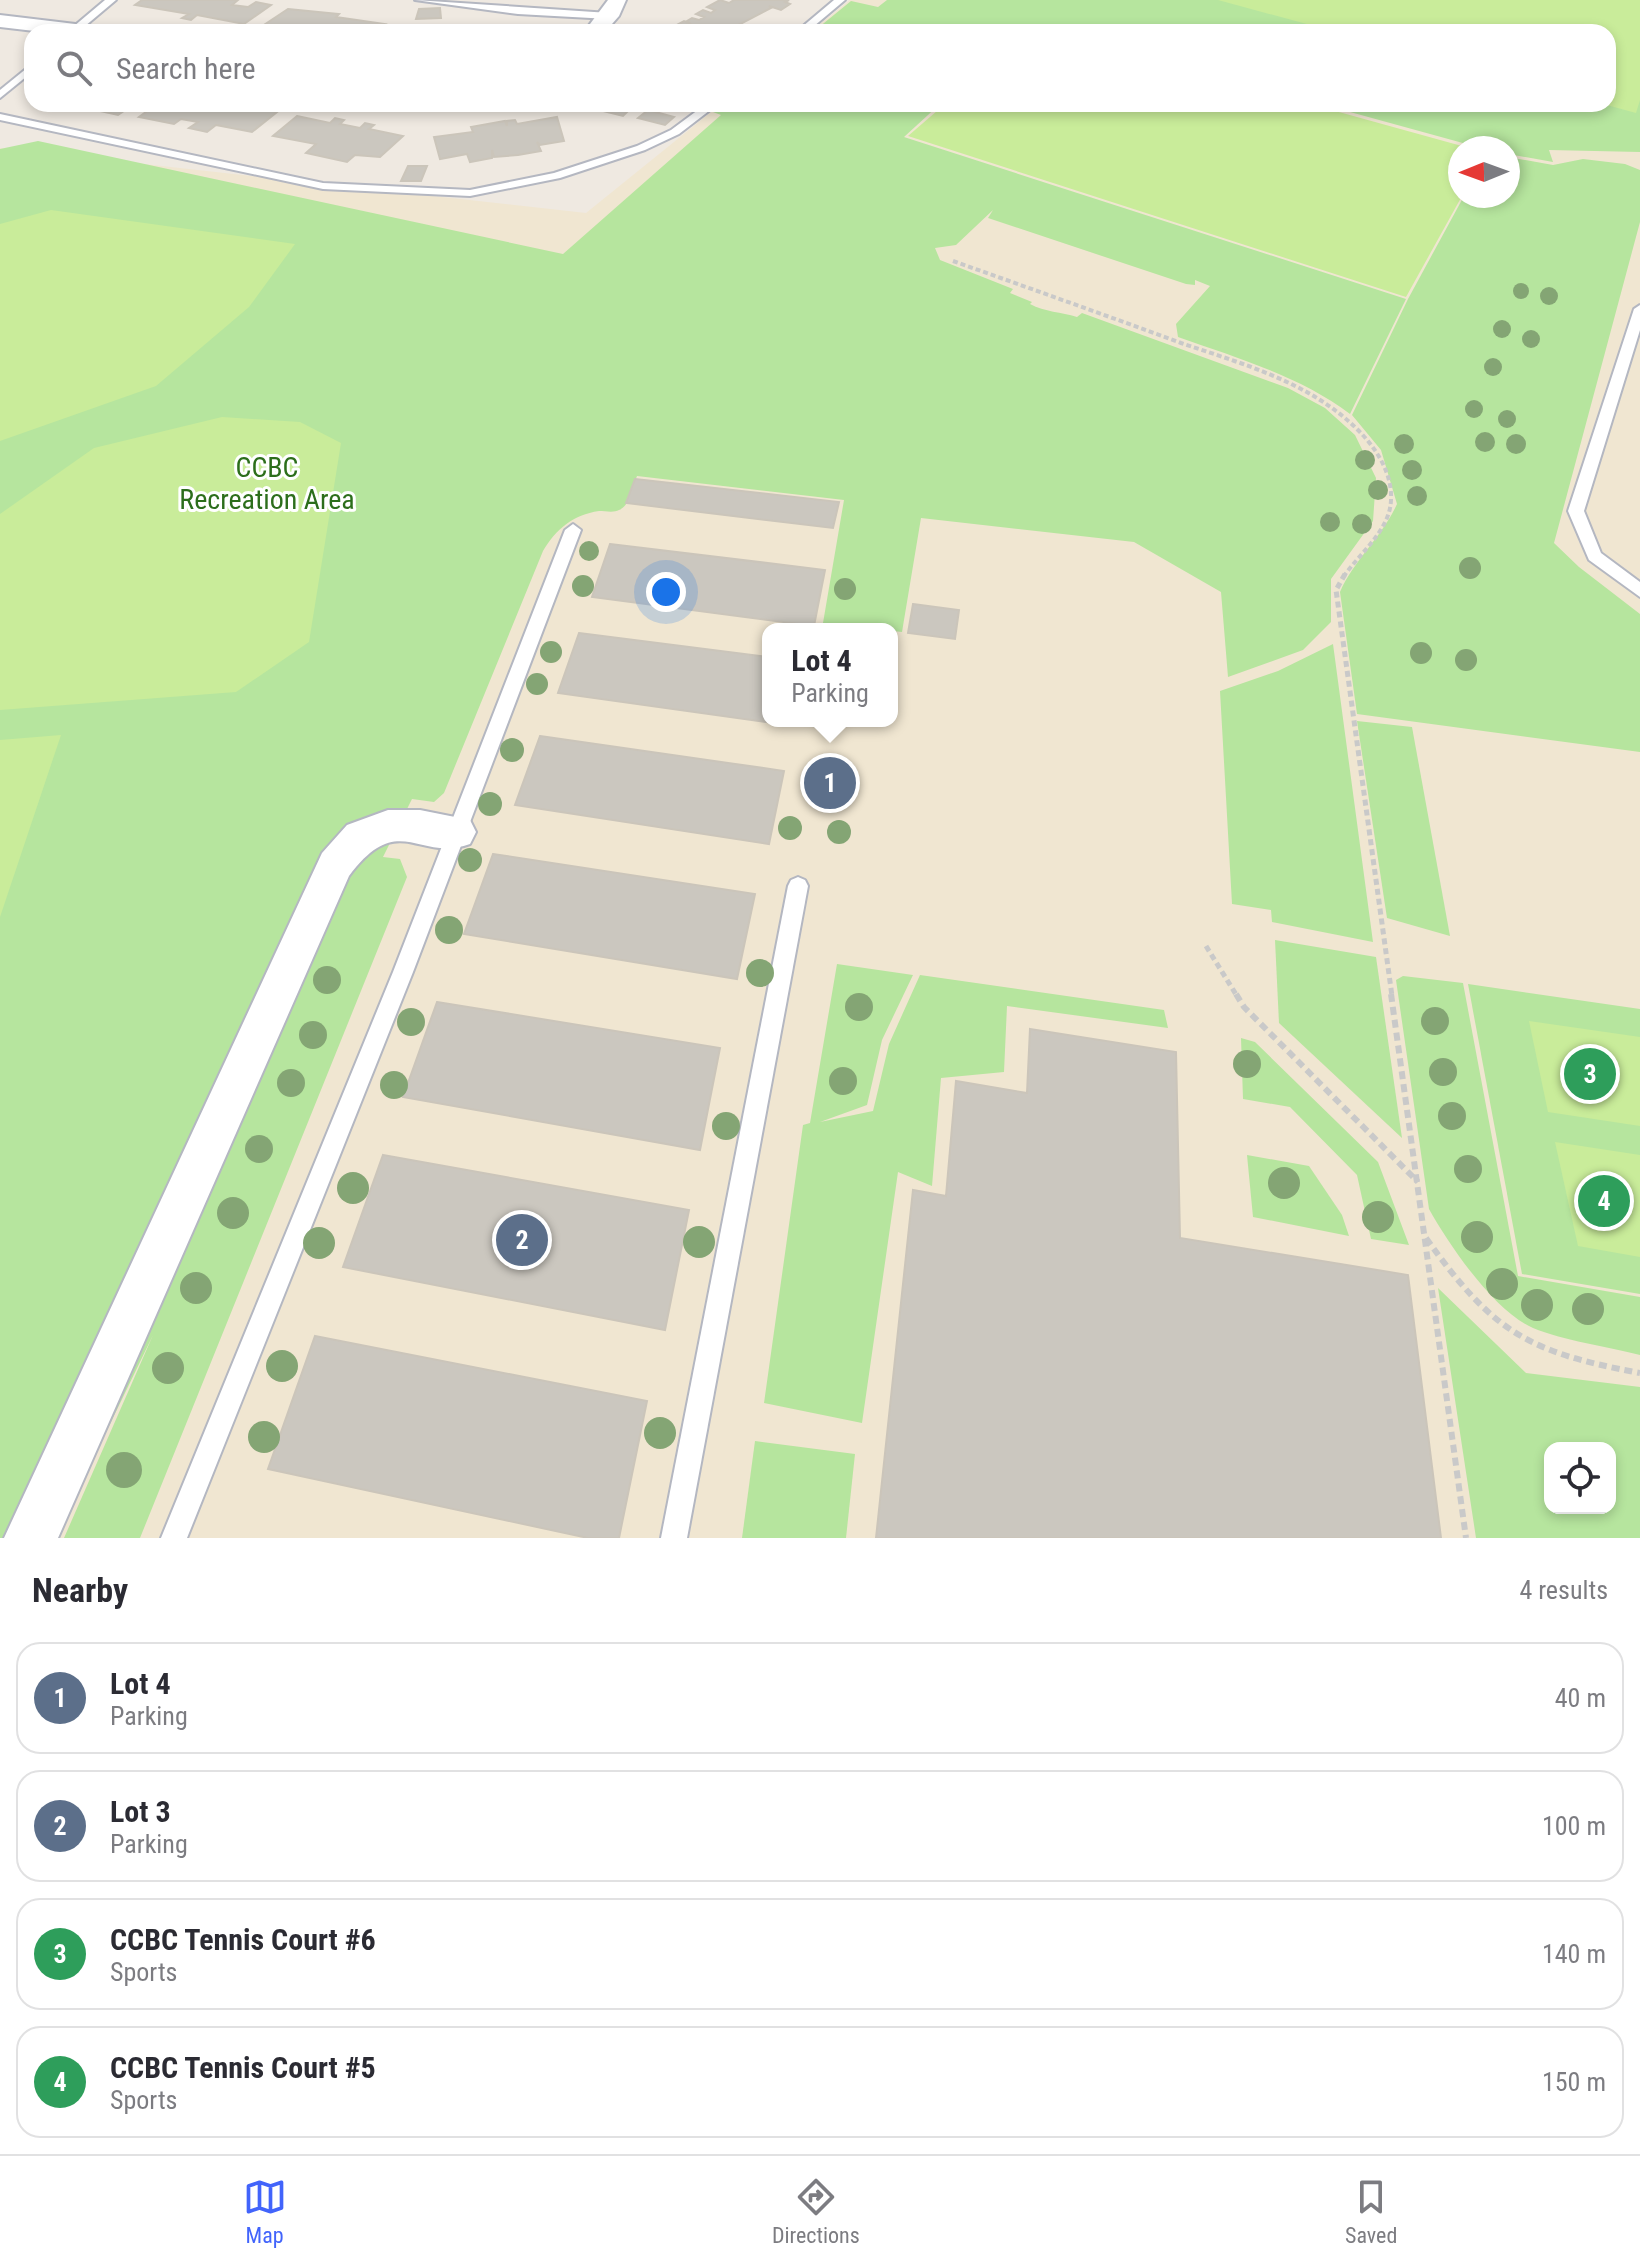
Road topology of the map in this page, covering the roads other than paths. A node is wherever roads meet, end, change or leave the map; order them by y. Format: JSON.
{"nodes":[{"id":1,"x":111,"y":0,"type":"edge"},
{"id":2,"x":420,"y":0,"type":"edge"},
{"id":3,"x":840,"y":0,"type":"edge"},
{"id":4,"x":613,"y":8,"type":"edge"},
{"id":5,"x":0,"y":21,"type":"edge"},
{"id":6,"x":24,"y":24,"type":"edge"},
{"id":7,"x":87,"y":24,"type":"edge"},
{"id":8,"x":600,"y":24,"type":"edge"},
{"id":9,"x":811,"y":24,"type":"edge"},
{"id":10,"x":24,"y":74,"type":"edge"},
{"id":11,"x":0,"y":95,"type":"edge"},
{"id":12,"x":702,"y":112,"type":"edge"},
{"id":13,"x":0,"y":117,"type":"edge"},
{"id":14,"x":1640,"y":309,"type":"edge"},
{"id":15,"x":573,"y":530,"type":"dead end"},
{"id":16,"x":1640,"y":591,"type":"edge"},
{"id":17,"x":457,"y":832,"type":"junction"},
{"id":18,"x":798,"y":886,"type":"dead end"},
{"id":19,"x":31,"y":1538,"type":"edge"},
{"id":20,"x":174,"y":1538,"type":"edge"},
{"id":21,"x":674,"y":1538,"type":"edge"}],
"edges":[{"from":1,"to":7,"type":"lane"},
{"from":2,"to":4,"type":"lane"},
{"from":3,"to":9,"type":"lane"},
{"from":4,"to":8,"type":"street"},
{"from":5,"to":6,"type":"street"},
{"from":10,"to":11,"type":"lane"},
{"from":12,"to":13,"type":"lane"},
{"from":14,"to":16,"type":"lane"},
{"from":15,"to":17,"type":"lane"},
{"from":17,"to":19,"type":"street"},
{"from":17,"to":20,"type":"lane"},
{"from":18,"to":21,"type":"lane"}]}
